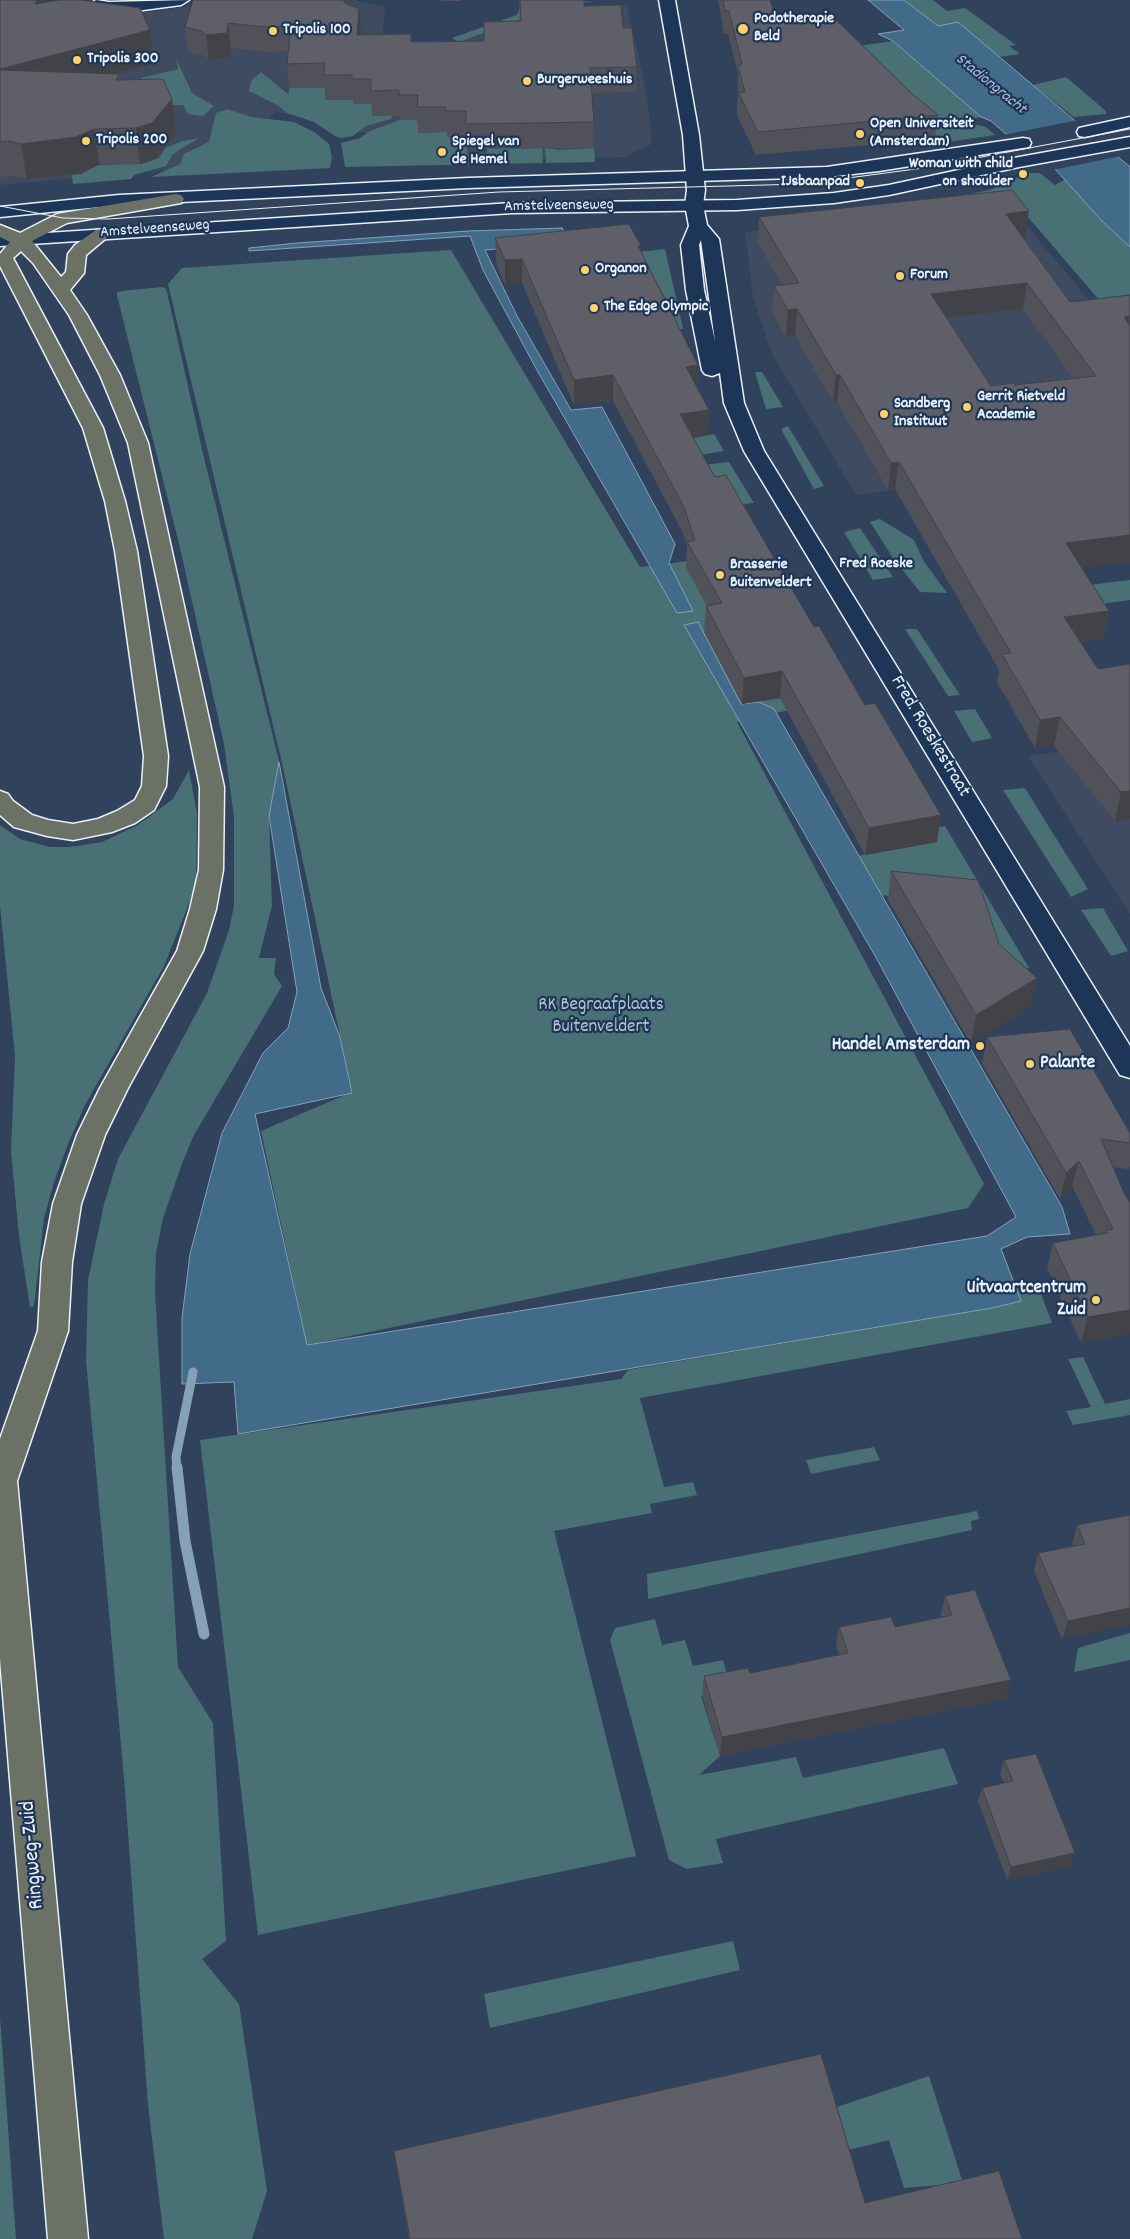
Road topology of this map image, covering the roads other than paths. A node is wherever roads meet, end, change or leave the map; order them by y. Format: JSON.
{"nodes":[{"id":1,"x":181,"y":0,"type":"edge"},
{"id":2,"x":667,"y":0,"type":"edge"},
{"id":3,"x":99,"y":4,"type":"edge"},
{"id":4,"x":1130,"y":122,"type":"edge"},
{"id":5,"x":1067,"y":135,"type":"dead end"},
{"id":6,"x":1040,"y":140,"type":"dead end"},
{"id":7,"x":1122,"y":143,"type":"edge"},
{"id":8,"x":695,"y":191,"type":"junction"},
{"id":9,"x":175,"y":199,"type":"junction"},
{"id":10,"x":0,"y":212,"type":"edge"},
{"id":11,"x":0,"y":230,"type":"edge"},
{"id":12,"x":102,"y":234,"type":"junction"},
{"id":13,"x":21,"y":240,"type":"junction"},
{"id":14,"x":0,"y":241,"type":"edge"},
{"id":15,"x":3,"y":261,"type":"edge"},
{"id":16,"x":60,"y":289,"type":"junction"},
{"id":17,"x":0,"y":799,"type":"edge"},
{"id":18,"x":1130,"y":1068,"type":"edge"},
{"id":19,"x":0,"y":1476,"type":"edge"},
{"id":20,"x":68,"y":2239,"type":"edge"}],
"edges":[{"from":1,"to":3,"type":"main road"},
{"from":2,"to":8,"type":"main road"},
{"from":4,"to":5,"type":"main road"},
{"from":6,"to":8,"type":"main road","name":"Amstelveenseweg"},
{"from":7,"to":8,"type":"main road","name":"Amstelveenseweg"},
{"from":8,"to":9,"type":"main road","name":"Amstelveenseweg"},
{"from":8,"to":12,"type":"main road","name":"Amstelveenseweg"},
{"from":8,"to":18,"type":"main road","name":"Fred. Roeskestraat"},
{"from":9,"to":10,"type":"main road","name":"Amstelveenseweg"},
{"from":9,"to":13,"type":"highway"},
{"from":11,"to":13,"type":"highway"},
{"from":12,"to":13,"type":"main road","name":"Amstelveenseweg"},
{"from":12,"to":16,"type":"highway"},
{"from":13,"to":14,"type":"main road","name":"Amstelveenseweg"},
{"from":13,"to":15,"type":"highway"},
{"from":13,"to":16,"type":"highway"},
{"from":15,"to":17,"type":"highway"},
{"from":16,"to":19,"type":"highway"},
{"from":19,"to":20,"type":"highway","name":"Ringweg-Zuid"}]}
